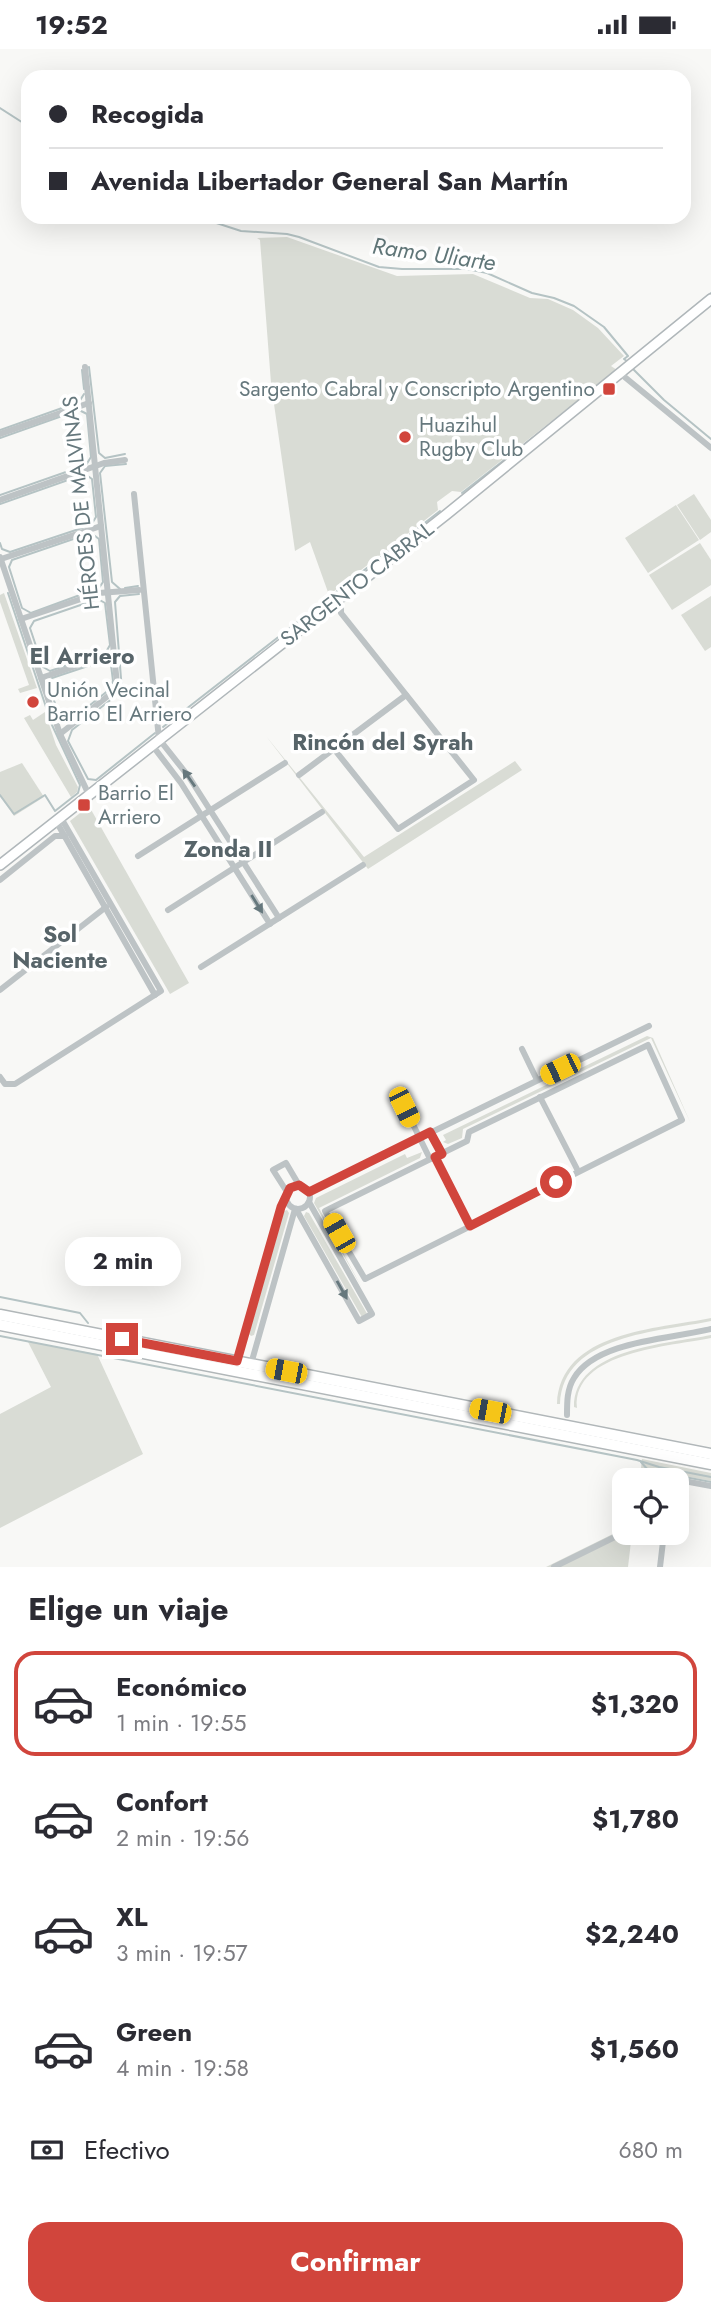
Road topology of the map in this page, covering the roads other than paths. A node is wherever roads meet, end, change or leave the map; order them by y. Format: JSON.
{"nodes":[{"id":1,"x":711,"y":299,"type":"edge"},
{"id":2,"x":85,"y":367,"type":"dead end"},
{"id":3,"x":627,"y":368,"type":"junction"},
{"id":4,"x":89,"y":403,"type":"junction"},
{"id":5,"x":0,"y":434,"type":"edge"},
{"id":6,"x":711,"y":448,"type":"edge"},
{"id":7,"x":125,"y":460,"type":"dead end"},
{"id":8,"x":95,"y":466,"type":"junction"},
{"id":9,"x":134,"y":493,"type":"dead end"},
{"id":10,"x":0,"y":499,"type":"edge"},
{"id":11,"x":101,"y":526,"type":"junction"},
{"id":12,"x":0,"y":558,"type":"edge"},
{"id":13,"x":139,"y":590,"type":"dead end"},
{"id":14,"x":108,"y":592,"type":"junction"},
{"id":15,"x":333,"y":603,"type":"junction"},
{"id":16,"x":21,"y":619,"type":"junction"},
{"id":17,"x":114,"y":653,"type":"junction"},
{"id":18,"x":41,"y":677,"type":"junction"},
{"id":19,"x":406,"y":695,"type":"junction"},
{"id":20,"x":60,"y":734,"type":"junction"},
{"id":21,"x":155,"y":742,"type":"junction"},
{"id":22,"x":334,"y":749,"type":"junction"},
{"id":23,"x":285,"y":763,"type":"dead end"},
{"id":24,"x":299,"y":775,"type":"dead end"},
{"id":25,"x":89,"y":795,"type":"junction"},
{"id":26,"x":210,"y":811,"type":"junction"},
{"id":27,"x":322,"y":812,"type":"dead end"},
{"id":28,"x":202,"y":816,"type":"junction"},
{"id":29,"x":58,"y":820,"type":"junction"},
{"id":30,"x":65,"y":837,"type":"junction"},
{"id":31,"x":76,"y":850,"type":"junction"},
{"id":32,"x":138,"y":856,"type":"dead end"},
{"id":33,"x":243,"y":862,"type":"junction"},
{"id":34,"x":0,"y":865,"type":"edge"},
{"id":35,"x":363,"y":865,"type":"dead end"},
{"id":36,"x":234,"y":868,"type":"junction"},
{"id":37,"x":0,"y":880,"type":"edge"},
{"id":38,"x":108,"y":905,"type":"junction"},
{"id":39,"x":168,"y":910,"type":"dead end"},
{"id":40,"x":279,"y":918,"type":"junction"},
{"id":41,"x":270,"y":924,"type":"junction"},
{"id":42,"x":201,"y":967,"type":"dead end"},
{"id":43,"x":0,"y":990,"type":"edge"},
{"id":44,"x":649,"y":1026,"type":"dead end"},
{"id":45,"x":522,"y":1049,"type":"dead end"},
{"id":46,"x":0,"y":1077,"type":"edge"},
{"id":47,"x":537,"y":1080,"type":"junction"},
{"id":48,"x":540,"y":1097,"type":"junction"},
{"id":49,"x":404,"y":1107,"type":"dead end"},
{"id":50,"x":430,"y":1132,"type":"junction"},
{"id":51,"x":419,"y":1137,"type":"junction"},
{"id":52,"x":436,"y":1156,"type":"junction"},
{"id":53,"x":578,"y":1171,"type":"junction"},
{"id":54,"x":299,"y":1185,"type":"junction"},
{"id":55,"x":309,"y":1192,"type":"junction"},
{"id":56,"x":286,"y":1195,"type":"junction"},
{"id":57,"x":309,"y":1202,"type":"junction"},
{"id":58,"x":295,"y":1209,"type":"junction"},
{"id":59,"x":470,"y":1226,"type":"junction"},
{"id":60,"x":0,"y":1315,"type":"edge"},
{"id":61,"x":0,"y":1325,"type":"edge"},
{"id":62,"x":711,"y":1329,"type":"edge"},
{"id":63,"x":237,"y":1361,"type":"junction"},
{"id":64,"x":251,"y":1364,"type":"junction"},
{"id":65,"x":414,"y":1401,"type":"junction"},
{"id":66,"x":567,"y":1415,"type":"dead end"},
{"id":67,"x":711,"y":1454,"type":"edge"},
{"id":68,"x":711,"y":1464,"type":"edge"},
{"id":69,"x":689,"y":1482,"type":"edge"},
{"id":70,"x":711,"y":1486,"type":"edge"},
{"id":71,"x":612,"y":1538,"type":"edge"},
{"id":72,"x":663,"y":1545,"type":"edge"},
{"id":73,"x":554,"y":1567,"type":"edge"},
{"id":74,"x":660,"y":1567,"type":"edge"}],
"edges":[{"from":1,"to":3,"type":"main road","name":"SARGENTO CABRAL"},
{"from":2,"to":4,"type":"street","name":"HÉROES DE MALVINAS"},
{"from":3,"to":6,"type":"street"},
{"from":3,"to":15,"type":"main road","name":"SARGENTO CABRAL"},
{"from":4,"to":5,"type":"street"},
{"from":4,"to":8,"type":"street","name":"HÉROES DE MALVINAS"},
{"from":7,"to":8,"type":"street"},
{"from":8,"to":10,"type":"street"},
{"from":8,"to":11,"type":"street","name":"HÉROES DE MALVINAS"},
{"from":9,"to":21,"type":"street"},
{"from":11,"to":12,"type":"street"},
{"from":11,"to":14,"type":"street","name":"HÉROES DE MALVINAS"},
{"from":12,"to":16,"type":"street"},
{"from":13,"to":14,"type":"street"},
{"from":14,"to":16,"type":"street"},
{"from":14,"to":17,"type":"street","name":"HÉROES DE MALVINAS"},
{"from":15,"to":19,"type":"street"},
{"from":15,"to":21,"type":"main road","name":"SARGENTO CABRAL"},
{"from":16,"to":18,"type":"street"},
{"from":17,"to":18,"type":"street"},
{"from":17,"to":20,"type":"street","name":"HÉROES DE MALVINAS"},
{"from":18,"to":20,"type":"street"},
{"from":19,"to":22,"type":"street"},
{"from":19,"to":22,"type":"street"},
{"from":20,"to":25,"type":"street"},
{"from":21,"to":25,"type":"main road","name":"SARGENTO CABRAL"},
{"from":26,"to":21,"type":"street","one_way":true},
{"from":21,"to":28,"type":"street"},
{"from":22,"to":24,"type":"street"},
{"from":23,"to":26,"type":"street"},
{"from":25,"to":29,"type":"main road","name":"SARGENTO CABRAL"},
{"from":26,"to":28,"type":"street"},
{"from":26,"to":33,"type":"street"},
{"from":27,"to":33,"type":"street"},
{"from":28,"to":32,"type":"street"},
{"from":28,"to":36,"type":"street"},
{"from":29,"to":30,"type":"street"},
{"from":29,"to":31,"type":"street"},
{"from":29,"to":34,"type":"main road","name":"SARGENTO CABRAL"},
{"from":30,"to":31,"type":"street"},
{"from":30,"to":37,"type":"street"},
{"from":31,"to":38,"type":"street"},
{"from":33,"to":36,"type":"street"},
{"from":33,"to":40,"type":"street"},
{"from":35,"to":40,"type":"street"},
{"from":36,"to":39,"type":"street"},
{"from":36,"to":41,"type":"street","one_way":true},
{"from":38,"to":43,"type":"street"},
{"from":38,"to":46,"type":"street"},
{"from":40,"to":41,"type":"street"},
{"from":41,"to":42,"type":"street"},
{"from":44,"to":47,"type":"street"},
{"from":45,"to":47,"type":"street"},
{"from":47,"to":50,"type":"street"},
{"from":48,"to":52,"type":"street"},
{"from":48,"to":53,"type":"street"},
{"from":48,"to":53,"type":"street"},
{"from":49,"to":51,"type":"street"},
{"from":50,"to":51,"type":"street"},
{"from":50,"to":52,"type":"street"},
{"from":51,"to":52,"type":"street"},
{"from":51,"to":55,"type":"street"},
{"from":52,"to":59,"type":"street"},
{"from":52,"to":59,"type":"street"},
{"from":53,"to":59,"type":"street"},
{"from":54,"to":55,"type":"street"},
{"from":54,"to":56,"type":"street"},
{"from":54,"to":56,"type":"street"},
{"from":55,"to":57,"type":"street"},
{"from":56,"to":58,"type":"street"},
{"from":56,"to":63,"type":"street"},
{"from":57,"to":58,"type":"street"},
{"from":58,"to":57,"type":"street","one_way":true},
{"from":58,"to":64,"type":"street"},
{"from":60,"to":63,"type":"main road"},
{"from":61,"to":65,"type":"main road"},
{"from":62,"to":66,"type":"street"},
{"from":63,"to":64,"type":"main road"},
{"from":64,"to":65,"type":"main road"},
{"from":65,"to":67,"type":"main road"},
{"from":65,"to":68,"type":"main road"},
{"from":69,"to":70,"type":"street"},
{"from":71,"to":73,"type":"street"},
{"from":72,"to":74,"type":"street"}]}
